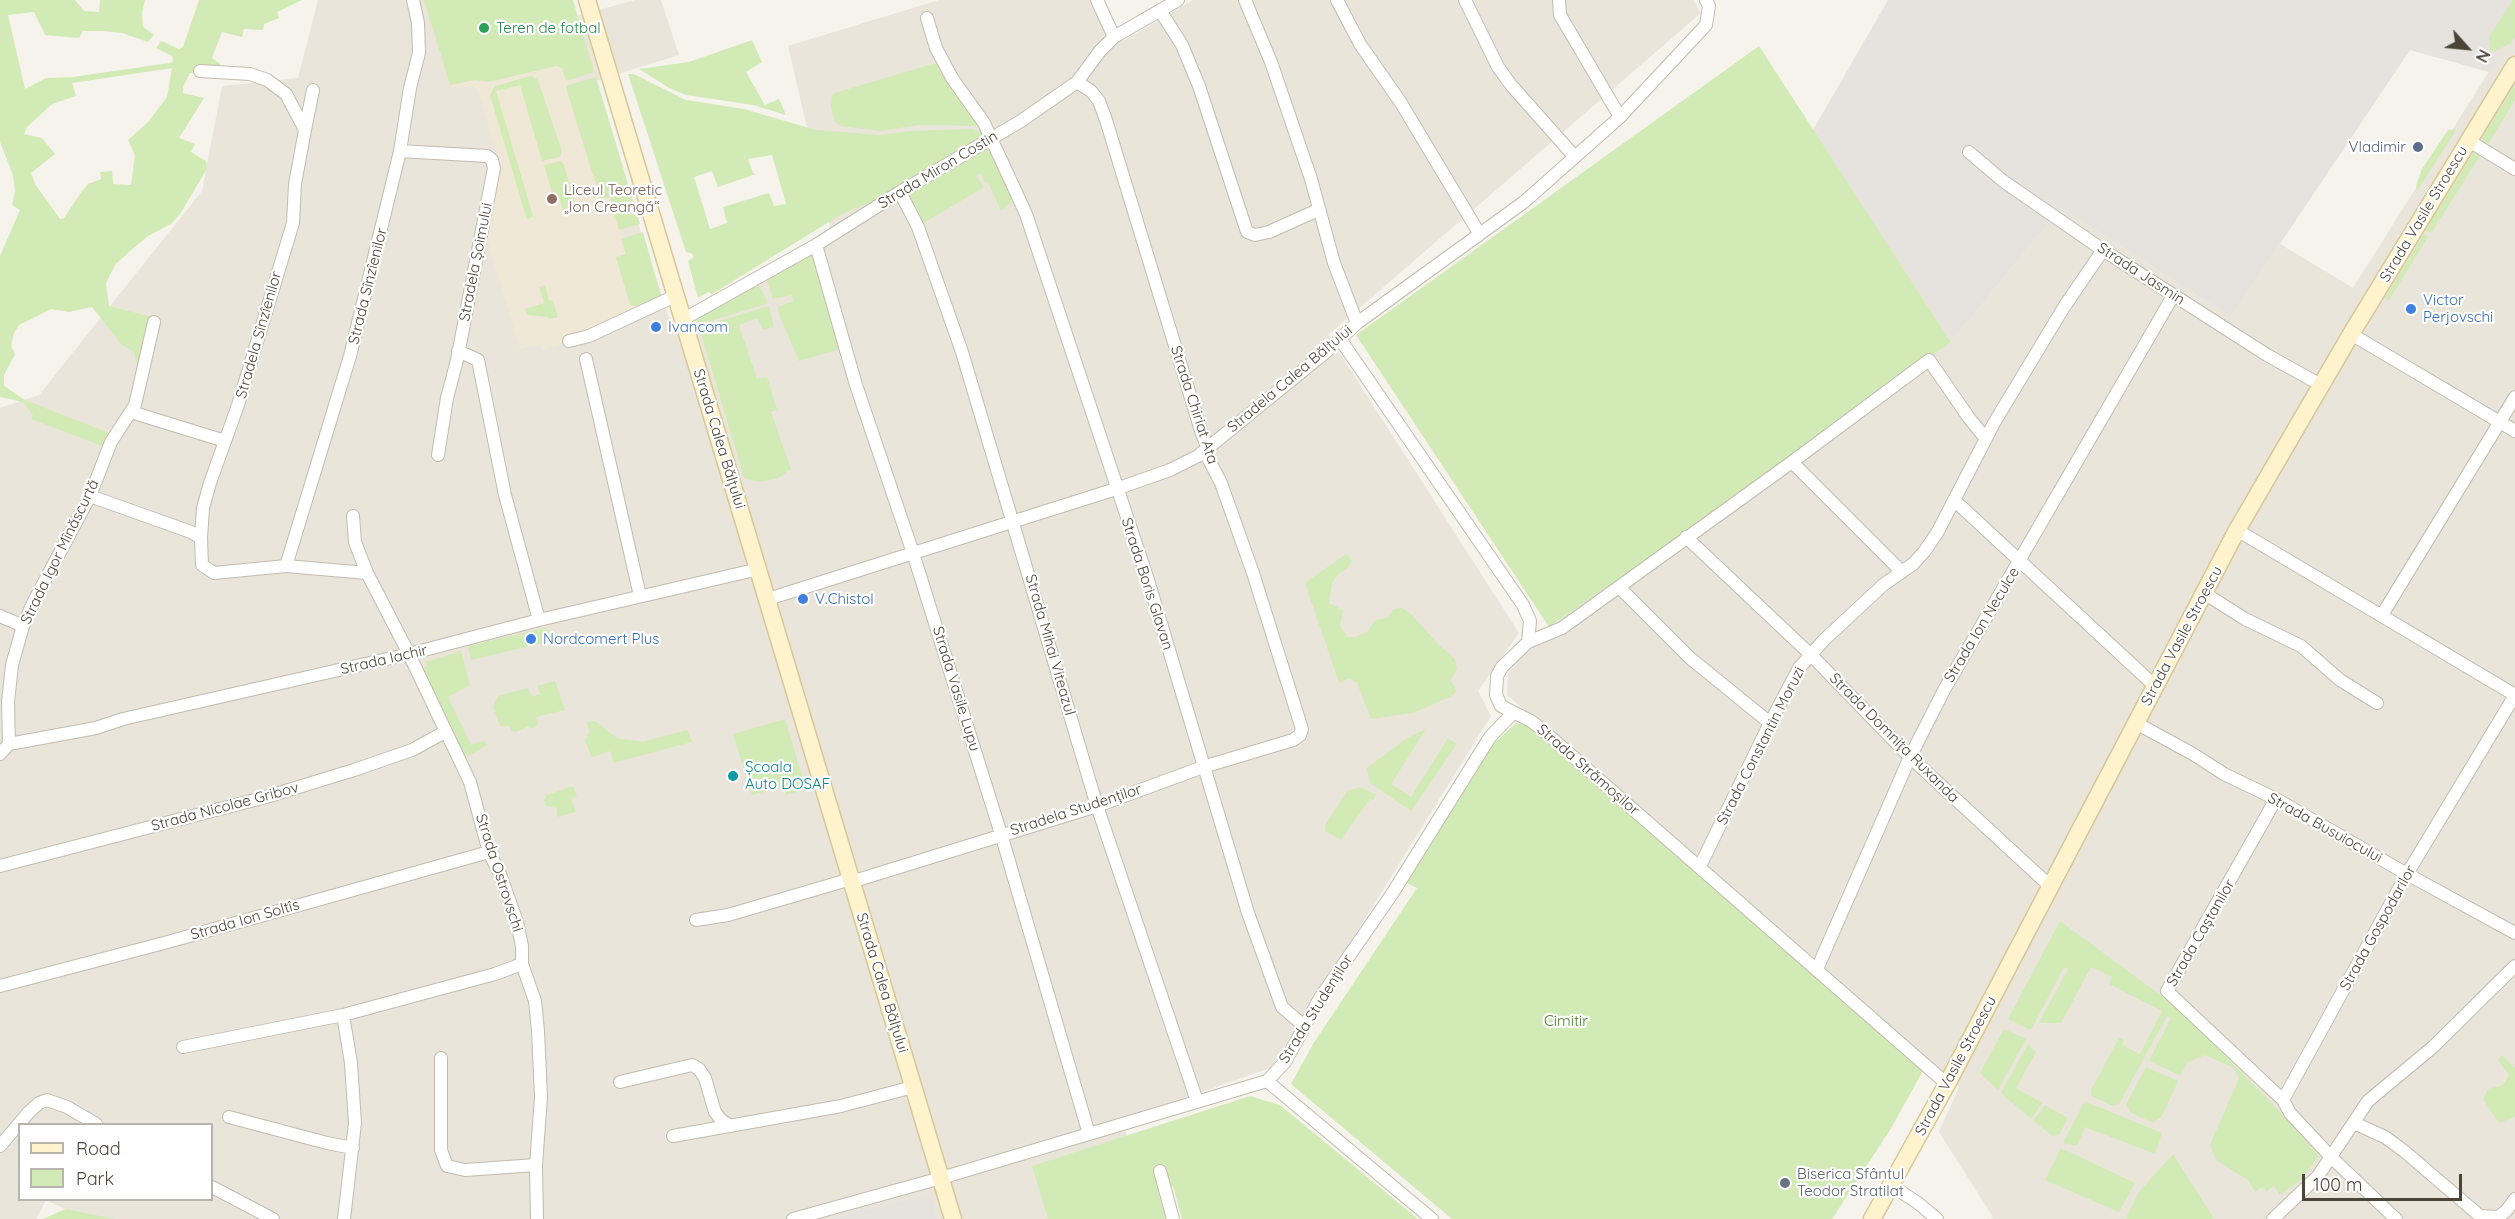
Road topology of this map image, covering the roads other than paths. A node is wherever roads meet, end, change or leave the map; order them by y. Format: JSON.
{"nodes":[{"id":1,"x":412,"y":0,"type":"edge"},
{"id":2,"x":586,"y":0,"type":"edge"},
{"id":3,"x":1098,"y":0,"type":"edge"},
{"id":4,"x":1178,"y":0,"type":"edge"},
{"id":5,"x":1245,"y":0,"type":"edge"},
{"id":6,"x":1337,"y":0,"type":"edge"},
{"id":7,"x":1465,"y":0,"type":"edge"},
{"id":8,"x":1559,"y":0,"type":"edge"},
{"id":9,"x":1706,"y":0,"type":"edge"},
{"id":10,"x":1161,"y":12,"type":"junction"},
{"id":11,"x":927,"y":18,"type":"dead end"},
{"id":12,"x":1114,"y":37,"type":"junction"},
{"id":13,"x":2515,"y":65,"type":"edge"},
{"id":14,"x":200,"y":71,"type":"dead end"},
{"id":15,"x":1077,"y":82,"type":"junction"},
{"id":16,"x":314,"y":90,"type":"dead end"},
{"id":17,"x":1620,"y":117,"type":"junction"},
{"id":18,"x":305,"y":130,"type":"junction"},
{"id":19,"x":991,"y":137,"type":"junction"},
{"id":20,"x":2469,"y":141,"type":"junction"},
{"id":21,"x":400,"y":151,"type":"junction"},
{"id":22,"x":1969,"y":152,"type":"dead end"},
{"id":23,"x":1574,"y":156,"type":"junction"},
{"id":24,"x":2515,"y":169,"type":"edge"},
{"id":25,"x":900,"y":192,"type":"junction"},
{"id":26,"x":1318,"y":210,"type":"junction"},
{"id":27,"x":1479,"y":233,"type":"junction"},
{"id":28,"x":816,"y":245,"type":"junction"},
{"id":29,"x":2103,"y":250,"type":"junction"},
{"id":30,"x":675,"y":296,"type":"junction"},
{"id":31,"x":2173,"y":296,"type":"junction"},
{"id":32,"x":682,"y":320,"type":"junction"},
{"id":33,"x":154,"y":322,"type":"dead end"},
{"id":34,"x":1357,"y":323,"type":"junction"},
{"id":35,"x":2351,"y":334,"type":"junction"},
{"id":36,"x":1340,"y":339,"type":"junction"},
{"id":37,"x":569,"y":341,"type":"dead end"},
{"id":38,"x":458,"y":351,"type":"junction"},
{"id":39,"x":586,"y":359,"type":"dead end"},
{"id":40,"x":2320,"y":385,"type":"junction"},
{"id":41,"x":2515,"y":397,"type":"edge"},
{"id":42,"x":131,"y":412,"type":"junction"},
{"id":43,"x":2499,"y":421,"type":"junction"},
{"id":44,"x":2515,"y":430,"type":"edge"},
{"id":45,"x":1986,"y":439,"type":"junction"},
{"id":46,"x":225,"y":441,"type":"junction"},
{"id":47,"x":1208,"y":448,"type":"junction"},
{"id":48,"x":438,"y":455,"type":"dead end"},
{"id":49,"x":1792,"y":462,"type":"junction"},
{"id":50,"x":1116,"y":489,"type":"junction"},
{"id":51,"x":90,"y":496,"type":"junction"},
{"id":52,"x":1954,"y":500,"type":"junction"},
{"id":53,"x":353,"y":516,"type":"dead end"},
{"id":54,"x":1014,"y":522,"type":"junction"},
{"id":55,"x":2237,"y":530,"type":"junction"},
{"id":56,"x":1686,"y":537,"type":"junction"},
{"id":57,"x":201,"y":538,"type":"junction"},
{"id":58,"x":913,"y":553,"type":"junction"},
{"id":59,"x":2021,"y":560,"type":"junction"},
{"id":60,"x":286,"y":566,"type":"junction"},
{"id":61,"x":759,"y":569,"type":"junction"},
{"id":62,"x":1902,"y":572,"type":"junction"},
{"id":63,"x":367,"y":573,"type":"junction"},
{"id":64,"x":1619,"y":587,"type":"junction"},
{"id":65,"x":2204,"y":593,"type":"junction"},
{"id":66,"x":640,"y":596,"type":"junction"},
{"id":67,"x":768,"y":599,"type":"junction"},
{"id":68,"x":2382,"y":615,"type":"junction"},
{"id":69,"x":0,"y":616,"type":"edge"},
{"id":70,"x":539,"y":620,"type":"junction"},
{"id":71,"x":23,"y":626,"type":"junction"},
{"id":72,"x":1528,"y":642,"type":"junction"},
{"id":73,"x":409,"y":654,"type":"junction"},
{"id":74,"x":1811,"y":655,"type":"junction"},
{"id":75,"x":2155,"y":686,"type":"junction"},
{"id":76,"x":2515,"y":695,"type":"edge"},
{"id":77,"x":2378,"y":703,"type":"dead end"},
{"id":78,"x":1513,"y":713,"type":"junction"},
{"id":79,"x":1770,"y":723,"type":"junction"},
{"id":80,"x":2136,"y":723,"type":"junction"},
{"id":81,"x":445,"y":732,"type":"junction"},
{"id":82,"x":1300,"y":735,"type":"joint"},
{"id":83,"x":9,"y":744,"type":"junction"},
{"id":84,"x":0,"y":754,"type":"edge"},
{"id":85,"x":1910,"y":757,"type":"junction"},
{"id":86,"x":1203,"y":767,"type":"junction"},
{"id":87,"x":2276,"y":799,"type":"junction"},
{"id":88,"x":1097,"y":806,"type":"junction"},
{"id":89,"x":1001,"y":834,"type":"junction"},
{"id":90,"x":489,"y":852,"type":"junction"},
{"id":91,"x":0,"y":866,"type":"edge"},
{"id":92,"x":1700,"y":866,"type":"junction"},
{"id":93,"x":2407,"y":874,"type":"junction"},
{"id":94,"x":851,"y":880,"type":"junction"},
{"id":95,"x":2051,"y":887,"type":"junction"},
{"id":96,"x":696,"y":920,"type":"dead end"},
{"id":97,"x":2515,"y":933,"type":"edge"},
{"id":98,"x":522,"y":964,"type":"junction"},
{"id":99,"x":2515,"y":966,"type":"edge"},
{"id":100,"x":1817,"y":969,"type":"junction"},
{"id":101,"x":0,"y":986,"type":"edge"},
{"id":102,"x":343,"y":1015,"type":"junction"},
{"id":103,"x":1304,"y":1026,"type":"junction"},
{"id":104,"x":183,"y":1047,"type":"dead end"},
{"id":105,"x":441,"y":1058,"type":"dead end"},
{"id":106,"x":1267,"y":1081,"type":"junction"},
{"id":107,"x":620,"y":1082,"type":"dead end"},
{"id":108,"x":1947,"y":1084,"type":"junction"},
{"id":109,"x":913,"y":1087,"type":"junction"},
{"id":110,"x":2283,"y":1100,"type":"junction"},
{"id":111,"x":1197,"y":1101,"type":"junction"},
{"id":112,"x":229,"y":1117,"type":"dead end"},
{"id":113,"x":20,"y":1123,"type":"edge"},
{"id":114,"x":93,"y":1123,"type":"edge"},
{"id":115,"x":2354,"y":1123,"type":"junction"},
{"id":116,"x":18,"y":1125,"type":"edge"},
{"id":117,"x":729,"y":1125,"type":"junction"},
{"id":118,"x":1089,"y":1134,"type":"junction"},
{"id":119,"x":673,"y":1136,"type":"dead end"},
{"id":120,"x":0,"y":1146,"type":"edge"},
{"id":121,"x":353,"y":1148,"type":"junction"},
{"id":122,"x":2331,"y":1157,"type":"junction"},
{"id":123,"x":536,"y":1166,"type":"junction"},
{"id":124,"x":1160,"y":1171,"type":"dead end"},
{"id":125,"x":940,"y":1178,"type":"junction"},
{"id":126,"x":1892,"y":1186,"type":"junction"},
{"id":127,"x":213,"y":1188,"type":"edge"},
{"id":128,"x":2515,"y":1199,"type":"edge"},
{"id":129,"x":273,"y":1219,"type":"edge"},
{"id":130,"x":344,"y":1219,"type":"edge"},
{"id":131,"x":537,"y":1219,"type":"edge"},
{"id":132,"x":793,"y":1219,"type":"edge"},
{"id":133,"x":953,"y":1219,"type":"edge"},
{"id":134,"x":1173,"y":1219,"type":"edge"},
{"id":135,"x":1432,"y":1219,"type":"edge"},
{"id":136,"x":1872,"y":1219,"type":"edge"},
{"id":137,"x":1938,"y":1219,"type":"edge"},
{"id":138,"x":2273,"y":1219,"type":"edge"},
{"id":139,"x":2396,"y":1219,"type":"edge"}],
"edges":[{"from":1,"to":21,"type":"street","name":"Strada Sînzîenilor"},
{"from":2,"to":30,"type":"main road","name":"Strada Calea Bălțului"},
{"from":3,"to":12,"type":"street"},
{"from":4,"to":10,"type":"street","name":"Strada Miron Costin"},
{"from":5,"to":26,"type":"street"},
{"from":6,"to":27,"type":"street"},
{"from":7,"to":23,"type":"street"},
{"from":8,"to":17,"type":"street"},
{"from":9,"to":17,"type":"street","name":"Stradela Calea Bălțului"},
{"from":10,"to":12,"type":"street","name":"Strada Miron Costin"},
{"from":10,"to":26,"type":"street"},
{"from":11,"to":19,"type":"street","name":"Strada Boris Glavan"},
{"from":12,"to":15,"type":"street","name":"Strada Miron Costin"},
{"from":13,"to":20,"type":"main road","name":"Strada Vasile Stroescu"},
{"from":14,"to":18,"type":"street"},
{"from":15,"to":19,"type":"street","name":"Strada Miron Costin"},
{"from":15,"to":47,"type":"street","name":"Strada Chiriat Ata"},
{"from":16,"to":18,"type":"street","name":"Stradela Sînzîenilor"},
{"from":17,"to":23,"type":"street","name":"Stradela Calea Bălțului"},
{"from":18,"to":46,"type":"street","name":"Stradela Sînzîenilor"},
{"from":19,"to":25,"type":"street","name":"Strada Miron Costin"},
{"from":19,"to":50,"type":"street","name":"Strada Boris Glavan"},
{"from":20,"to":24,"type":"street"},
{"from":20,"to":35,"type":"main road","name":"Strada Vasile Stroescu"},
{"from":21,"to":38,"type":"street","name":"Stradela Șoimului"},
{"from":21,"to":60,"type":"street","name":"Strada Sînzîenilor"},
{"from":22,"to":29,"type":"street","name":"Strada Jasmin"},
{"from":23,"to":27,"type":"street","name":"Stradela Calea Bălțului"},
{"from":25,"to":28,"type":"street","name":"Strada Miron Costin"},
{"from":25,"to":54,"type":"street","name":"Strada Mihai Viteazul"},
{"from":26,"to":34,"type":"street"},
{"from":27,"to":34,"type":"street","name":"Stradela Calea Bălțului"},
{"from":28,"to":32,"type":"street","name":"Strada Miron Costin"},
{"from":28,"to":58,"type":"street","name":"Strada Vasile Lupu"},
{"from":29,"to":31,"type":"street","name":"Strada Jasmin"},
{"from":29,"to":45,"type":"street","name":"Strada Constantin Moruzi"},
{"from":30,"to":32,"type":"main road","name":"Strada Calea Bălțului"},
{"from":30,"to":37,"type":"street"},
{"from":31,"to":40,"type":"street","name":"Strada Jasmin"},
{"from":31,"to":59,"type":"street","name":"Strada Ion Neculce"},
{"from":32,"to":61,"type":"main road","name":"Strada Calea Bălțului"},
{"from":33,"to":42,"type":"street","name":"Strada Igor Mînăscurtă"},
{"from":34,"to":36,"type":"street","name":"Stradela Calea Bălțului"},
{"from":35,"to":40,"type":"main road","name":"Strada Vasile Stroescu"},
{"from":35,"to":43,"type":"street"},
{"from":36,"to":47,"type":"street","name":"Stradela Calea Bălțului"},
{"from":36,"to":72,"type":"street"},
{"from":38,"to":48,"type":"street","name":"Stradela Șoimului"},
{"from":38,"to":70,"type":"street"},
{"from":39,"to":66,"type":"street"},
{"from":40,"to":55,"type":"main road","name":"Strada Vasile Stroescu"},
{"from":41,"to":43,"type":"street"},
{"from":42,"to":46,"type":"street"},
{"from":42,"to":51,"type":"street","name":"Strada Igor Mînăscurtă"},
{"from":43,"to":44,"type":"street"},
{"from":43,"to":68,"type":"street"},
{"from":45,"to":49,"type":"street"},
{"from":45,"to":52,"type":"street","name":"Strada Constantin Moruzi"},
{"from":46,"to":57,"type":"street","name":"Stradela Sînzîenilor"},
{"from":47,"to":50,"type":"street","name":"Stradela Calea Bălțului"},
{"from":47,"to":82,"type":"street","name":"Strada Chiriat Ata"},
{"from":49,"to":56,"type":"street"},
{"from":49,"to":62,"type":"street"},
{"from":50,"to":54,"type":"street","name":"Stradela Calea Bălțului"},
{"from":50,"to":86,"type":"street","name":"Strada Boris Glavan"},
{"from":51,"to":57,"type":"street"},
{"from":51,"to":71,"type":"street","name":"Strada Igor Mînăscurtă"},
{"from":52,"to":59,"type":"street"},
{"from":52,"to":62,"type":"street","name":"Strada Constantin Moruzi"},
{"from":53,"to":63,"type":"street","name":"Strada Ostrovschi"},
{"from":54,"to":58,"type":"street","name":"Stradela Calea Bălțului"},
{"from":54,"to":88,"type":"street","name":"Strada Mihai Viteazul"},
{"from":55,"to":65,"type":"main road","name":"Strada Vasile Stroescu"},
{"from":55,"to":68,"type":"street"},
{"from":56,"to":64,"type":"street"},
{"from":56,"to":74,"type":"street","name":"Strada Domnița Ruxanda"},
{"from":57,"to":60,"type":"street","name":"Stradela Sînzîenilor"},
{"from":58,"to":67,"type":"street","name":"Stradela Calea Bălțului"},
{"from":58,"to":89,"type":"street","name":"Strada Vasile Lupu"},
{"from":59,"to":75,"type":"street"},
{"from":59,"to":85,"type":"street","name":"Strada Ion Neculce"},
{"from":60,"to":63,"type":"street"},
{"from":61,"to":66,"type":"street","name":"Strada Iachir"},
{"from":61,"to":67,"type":"main road","name":"Strada Calea Bălțului"},
{"from":62,"to":74,"type":"street","name":"Strada Constantin Moruzi"},
{"from":63,"to":73,"type":"street","name":"Strada Ostrovschi"},
{"from":64,"to":72,"type":"street"},
{"from":64,"to":79,"type":"street"},
{"from":65,"to":75,"type":"main road","name":"Strada Vasile Stroescu"},
{"from":65,"to":77,"type":"street"},
{"from":66,"to":70,"type":"street","name":"Strada Iachir"},
{"from":67,"to":94,"type":"main road","name":"Strada Calea Bălțului"},
{"from":68,"to":76,"type":"street"},
{"from":69,"to":71,"type":"street"},
{"from":70,"to":73,"type":"street","name":"Strada Iachir"},
{"from":71,"to":83,"type":"street","name":"Strada Igor Mînăscurtă"},
{"from":72,"to":78,"type":"street","name":"Strada Strămoșilor"},
{"from":73,"to":81,"type":"street","name":"Strada Ostrovschi"},
{"from":73,"to":83,"type":"street","name":"Strada Iachir"},
{"from":74,"to":79,"type":"street","name":"Strada Constantin Moruzi"},
{"from":74,"to":85,"type":"street","name":"Strada Domnița Ruxanda"},
{"from":75,"to":80,"type":"main road","name":"Strada Vasile Stroescu"},
{"from":76,"to":93,"type":"street","name":"Strada Gospodarilor"},
{"from":78,"to":92,"type":"street","name":"Strada Strămoșilor"},
{"from":78,"to":103,"type":"street","name":"Strada Studenților"},
{"from":79,"to":92,"type":"street","name":"Strada Constantin Moruzi"},
{"from":80,"to":87,"type":"street","name":"Strada Busuiocului"},
{"from":80,"to":95,"type":"main road","name":"Strada Vasile Stroescu"},
{"from":81,"to":90,"type":"street","name":"Strada Ostrovschi"},
{"from":81,"to":91,"type":"street","name":"Strada Nicolae Gribov"},
{"from":82,"to":86,"type":"street","name":"Stradela Studenților"},
{"from":83,"to":84,"type":"street"},
{"from":85,"to":95,"type":"street","name":"Strada Domnița Ruxanda"},
{"from":85,"to":100,"type":"street","name":"Strada Ion Neculce"},
{"from":86,"to":88,"type":"street","name":"Stradela Studenților"},
{"from":86,"to":103,"type":"street","name":"Strada Boris Glavan"},
{"from":87,"to":93,"type":"street","name":"Strada Busuiocului"},
{"from":87,"to":110,"type":"street","name":"Strada Caștanilor"},
{"from":88,"to":89,"type":"street","name":"Stradela Studenților"},
{"from":88,"to":111,"type":"street","name":"Strada Mihai Viteazul"},
{"from":89,"to":94,"type":"street","name":"Stradela Studenților"},
{"from":89,"to":118,"type":"street","name":"Strada Vasile Lupu"},
{"from":90,"to":98,"type":"street","name":"Strada Ostrovschi"},
{"from":90,"to":101,"type":"street","name":"Strada Ion Soltîs"},
{"from":92,"to":100,"type":"street","name":"Strada Strămoșilor"},
{"from":93,"to":97,"type":"street","name":"Strada Busuiocului"},
{"from":93,"to":110,"type":"street","name":"Strada Gospodarilor"},
{"from":94,"to":96,"type":"street"},
{"from":94,"to":109,"type":"main road","name":"Strada Calea Bălțului"},
{"from":95,"to":108,"type":"main road","name":"Strada Vasile Stroescu"},
{"from":98,"to":102,"type":"street"},
{"from":98,"to":123,"type":"street","name":"Strada Ostrovschi"},
{"from":99,"to":115,"type":"street"},
{"from":100,"to":108,"type":"street","name":"Strada Strămoșilor"},
{"from":102,"to":104,"type":"street"},
{"from":102,"to":121,"type":"street"},
{"from":103,"to":106,"type":"street","name":"Strada Studenților"},
{"from":105,"to":123,"type":"street"},
{"from":106,"to":111,"type":"street"},
{"from":106,"to":135,"type":"street"},
{"from":107,"to":117,"type":"street"},
{"from":108,"to":126,"type":"main road","name":"Strada Vasile Stroescu"},
{"from":109,"to":117,"type":"street"},
{"from":109,"to":125,"type":"main road","name":"Strada Calea Bălțului"},
{"from":110,"to":122,"type":"street"},
{"from":111,"to":118,"type":"street"},
{"from":112,"to":121,"type":"street"},
{"from":113,"to":114,"type":"street"},
{"from":115,"to":122,"type":"street"},
{"from":115,"to":128,"type":"street"},
{"from":116,"to":120,"type":"street"},
{"from":117,"to":119,"type":"street"},
{"from":118,"to":125,"type":"street"},
{"from":121,"to":130,"type":"street"},
{"from":122,"to":138,"type":"street"},
{"from":122,"to":139,"type":"street"},
{"from":123,"to":131,"type":"street","name":"Strada Ostrovschi"},
{"from":124,"to":134,"type":"street"},
{"from":125,"to":132,"type":"street"},
{"from":125,"to":133,"type":"main road","name":"Strada Calea Bălțului"},
{"from":126,"to":136,"type":"main road","name":"Strada Vasile Stroescu"},
{"from":126,"to":137,"type":"street"},
{"from":127,"to":129,"type":"street"}]}
